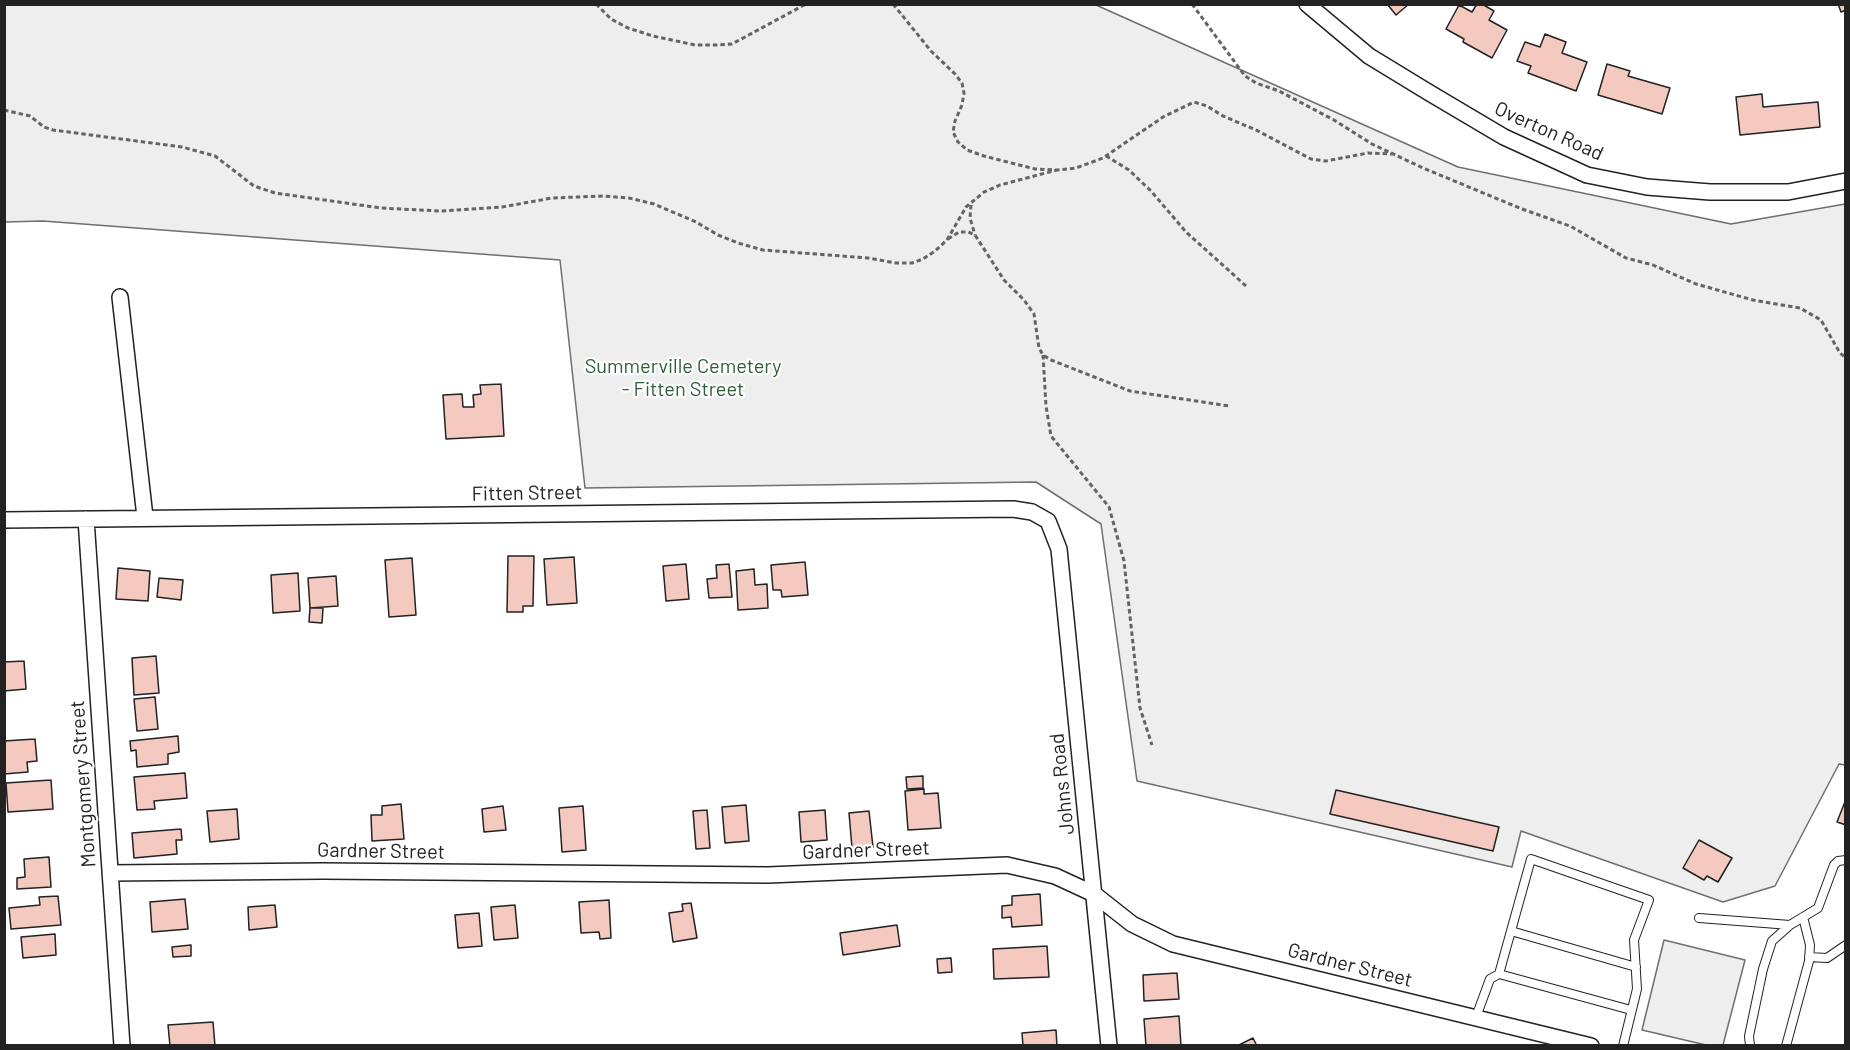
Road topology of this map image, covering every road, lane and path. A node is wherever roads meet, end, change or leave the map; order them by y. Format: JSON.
{"nodes":[{"id":1,"x":596,"y":4,"type":"edge"},
{"id":2,"x":806,"y":4,"type":"edge"},
{"id":3,"x":893,"y":4,"type":"edge"},
{"id":4,"x":1192,"y":4,"type":"edge"},
{"id":5,"x":1307,"y":4,"type":"edge"},
{"id":6,"x":4,"y":110,"type":"edge"},
{"id":7,"x":1394,"y":154,"type":"junction"},
{"id":8,"x":1106,"y":156,"type":"junction"},
{"id":9,"x":1057,"y":170,"type":"junction"},
{"id":10,"x":1845,"y":181,"type":"edge"},
{"id":11,"x":971,"y":203,"type":"junction"},
{"id":12,"x":975,"y":236,"type":"junction"},
{"id":13,"x":946,"y":240,"type":"junction"},
{"id":14,"x":1246,"y":286,"type":"dead end"},
{"id":15,"x":120,"y":297,"type":"dead end"},
{"id":16,"x":1043,"y":355,"type":"junction"},
{"id":17,"x":1845,"y":358,"type":"edge"},
{"id":18,"x":1229,"y":406,"type":"dead end"},
{"id":19,"x":145,"y":517,"type":"junction"},
{"id":20,"x":86,"y":519,"type":"junction"},
{"id":21,"x":4,"y":520,"type":"edge"},
{"id":22,"x":1048,"y":521,"type":"joint"},
{"id":23,"x":1152,"y":745,"type":"dead end"},
{"id":24,"x":1845,"y":860,"type":"edge"},
{"id":25,"x":110,"y":873,"type":"junction"},
{"id":26,"x":1094,"y":894,"type":"junction"},
{"id":27,"x":1803,"y":917,"type":"junction"},
{"id":28,"x":1700,"y":918,"type":"dead end"},
{"id":29,"x":1790,"y":925,"type":"junction"},
{"id":30,"x":1511,"y":931,"type":"junction"},
{"id":31,"x":1845,"y":945,"type":"edge"},
{"id":32,"x":1809,"y":957,"type":"junction"},
{"id":33,"x":1636,"y":967,"type":"junction"},
{"id":34,"x":1499,"y":974,"type":"junction"},
{"id":35,"x":1631,"y":1010,"type":"junction"},
{"id":36,"x":1476,"y":1017,"type":"junction"},
{"id":37,"x":122,"y":1046,"type":"edge"},
{"id":38,"x":1109,"y":1046,"type":"edge"},
{"id":39,"x":1590,"y":1046,"type":"edge"},
{"id":40,"x":1623,"y":1046,"type":"edge"},
{"id":41,"x":1750,"y":1046,"type":"edge"},
{"id":42,"x":1786,"y":1046,"type":"edge"}],
"edges":[{"from":1,"to":2,"type":"path"},
{"from":3,"to":9,"type":"path"},
{"from":4,"to":7,"type":"path"},
{"from":5,"to":10,"type":"street","name":"Overton Road"},
{"from":6,"to":13,"type":"path"},
{"from":7,"to":8,"type":"path"},
{"from":7,"to":17,"type":"path"},
{"from":8,"to":9,"type":"path"},
{"from":8,"to":14,"type":"path"},
{"from":9,"to":11,"type":"path"},
{"from":11,"to":12,"type":"path"},
{"from":11,"to":13,"type":"path"},
{"from":12,"to":13,"type":"path"},
{"from":12,"to":16,"type":"path"},
{"from":15,"to":19,"type":"street"},
{"from":16,"to":18,"type":"path"},
{"from":16,"to":23,"type":"path"},
{"from":19,"to":20,"type":"street","name":"Fitten Street"},
{"from":19,"to":22,"type":"street","name":"Fitten Street"},
{"from":20,"to":21,"type":"street","name":"Fitten Street"},
{"from":20,"to":25,"type":"street","name":"Montgomery Street"},
{"from":22,"to":26,"type":"street","name":"Johns Road"},
{"from":24,"to":27,"type":"lane"},
{"from":25,"to":26,"type":"street","name":"Gardner Street"},
{"from":25,"to":37,"type":"street","name":"Montgomery Street"},
{"from":26,"to":36,"type":"street","name":"Gardner Street"},
{"from":26,"to":38,"type":"street","name":"Johns Road"},
{"from":27,"to":29,"type":"lane"},
{"from":27,"to":32,"type":"lane"},
{"from":28,"to":29,"type":"lane"},
{"from":29,"to":41,"type":"lane"},
{"from":30,"to":33,"type":"lane"},
{"from":30,"to":33,"type":"lane"},
{"from":30,"to":34,"type":"lane"},
{"from":31,"to":32,"type":"lane"},
{"from":32,"to":42,"type":"lane"},
{"from":33,"to":35,"type":"lane"},
{"from":34,"to":35,"type":"lane"},
{"from":34,"to":36,"type":"lane"},
{"from":35,"to":40,"type":"lane"},
{"from":36,"to":39,"type":"street","name":"Gardner Street"}]}
